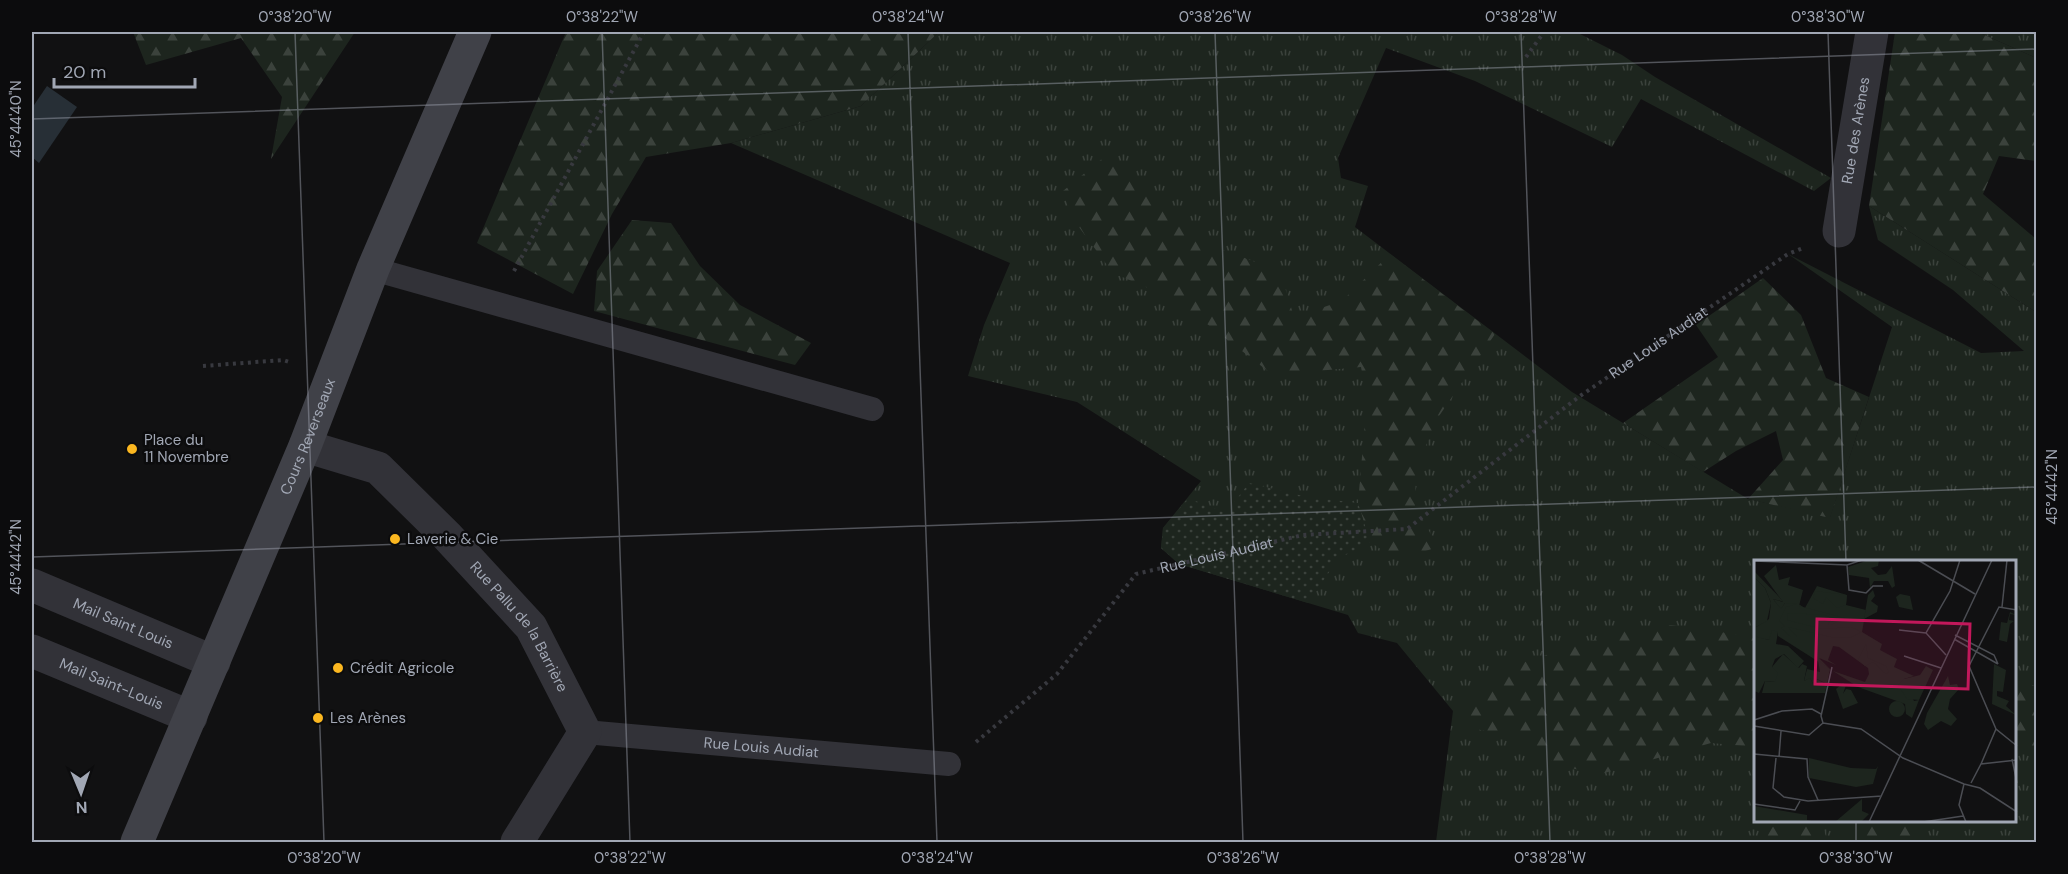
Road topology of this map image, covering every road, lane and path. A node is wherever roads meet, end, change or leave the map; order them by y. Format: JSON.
{"nodes":[{"id":1,"x":476,"y":32,"type":"edge"},
{"id":2,"x":644,"y":32,"type":"edge"},
{"id":3,"x":1544,"y":32,"type":"edge"},
{"id":4,"x":1872,"y":32,"type":"edge"},
{"id":5,"x":1526,"y":57,"type":"dead end"},
{"id":6,"x":1839,"y":231,"type":"joint"},
{"id":7,"x":373,"y":269,"type":"junction"},
{"id":8,"x":496,"y":305,"type":"junction"},
{"id":9,"x":203,"y":366,"type":"dead end"},
{"id":10,"x":332,"y":378,"type":"junction"},
{"id":11,"x":872,"y":409,"type":"dead end"},
{"id":12,"x":305,"y":446,"type":"junction"},
{"id":13,"x":32,"y":585,"type":"edge"},
{"id":14,"x":32,"y":651,"type":"edge"},
{"id":15,"x":214,"y":662,"type":"junction"},
{"id":16,"x":191,"y":717,"type":"junction"},
{"id":17,"x":585,"y":732,"type":"junction"},
{"id":18,"x":949,"y":764,"type":"joint"},
{"id":19,"x":137,"y":843,"type":"edge"},
{"id":20,"x":517,"y":843,"type":"edge"}],
"edges":[{"from":1,"to":7,"type":"main road","name":"Cours Reverseaux"},
{"from":2,"to":8,"type":"path"},
{"from":3,"to":5,"type":"path"},
{"from":4,"to":6,"type":"street","name":"Rue des Arènes"},
{"from":6,"to":18,"type":"path","name":"Rue Louis Audiat"},
{"from":7,"to":8,"type":"lane"},
{"from":7,"to":10,"type":"main road","name":"Cours Reverseaux"},
{"from":8,"to":11,"type":"lane"},
{"from":9,"to":10,"type":"path"},
{"from":10,"to":12,"type":"main road","name":"Cours Reverseaux"},
{"from":12,"to":15,"type":"main road","name":"Cours Reverseaux"},
{"from":12,"to":17,"type":"street","name":"Rue Pallu de la Barrière"},
{"from":13,"to":15,"type":"street","name":"Mail Saint Louis"},
{"from":14,"to":16,"type":"street","name":"Mail Saint-Louis"},
{"from":15,"to":16,"type":"main road","name":"Cours Reverseaux"},
{"from":16,"to":19,"type":"main road","name":"Cours Reverseaux"},
{"from":17,"to":18,"type":"lane","name":"Rue Louis Audiat"},
{"from":17,"to":20,"type":"street"}]}
